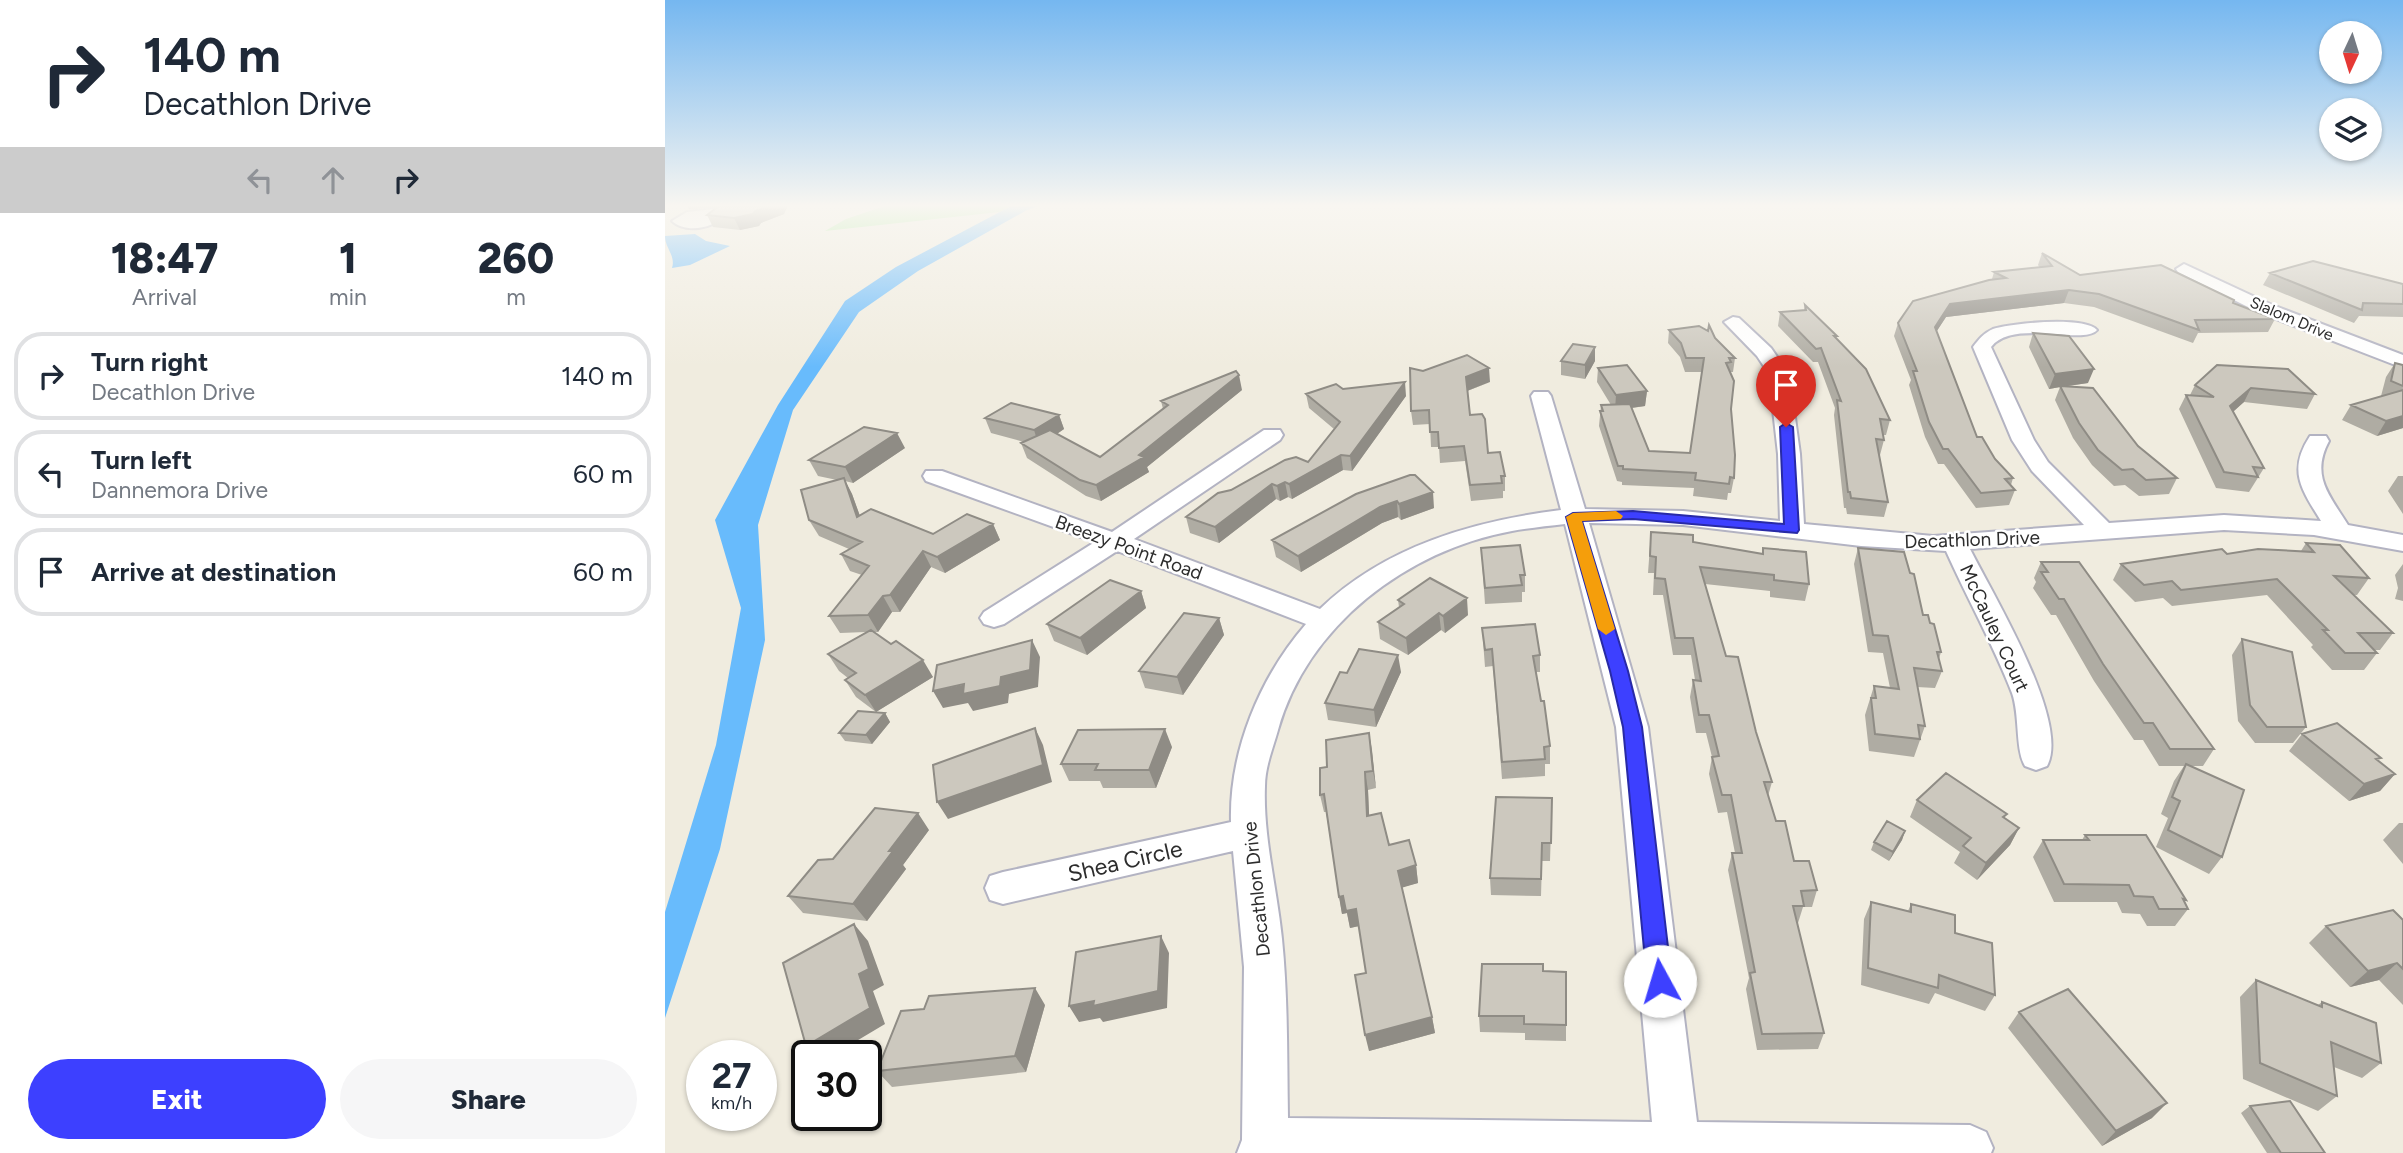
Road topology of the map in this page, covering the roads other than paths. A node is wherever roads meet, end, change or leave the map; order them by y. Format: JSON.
{"nodes":[{"id":1,"x":2184,"y":269,"type":"dead end"},
{"id":2,"x":1733,"y":322,"type":"dead end"},
{"id":3,"x":2088,"y":330,"type":"dead end"},
{"id":4,"x":2403,"y":362,"type":"edge"},
{"id":5,"x":1541,"y":396,"type":"dead end"},
{"id":6,"x":1272,"y":435,"type":"dead end"},
{"id":7,"x":2318,"y":441,"type":"dead end"},
{"id":8,"x":934,"y":476,"type":"dead end"},
{"id":9,"x":1573,"y":517,"type":"junction"},
{"id":10,"x":1792,"y":530,"type":"junction"},
{"id":11,"x":2339,"y":530,"type":"junction"},
{"id":12,"x":2104,"y":532,"type":"junction"},
{"id":13,"x":1115,"y":541,"type":"junction"},
{"id":14,"x":1954,"y":542,"type":"junction"},
{"id":15,"x":2403,"y":543,"type":"edge"},
{"id":16,"x":994,"y":618,"type":"dead end"},
{"id":17,"x":1323,"y":620,"type":"junction"},
{"id":18,"x":2036,"y":757,"type":"dead end"},
{"id":19,"x":1247,"y":833,"type":"junction"},
{"id":20,"x":1003,"y":888,"type":"dead end"},
{"id":21,"x":1263,"y":1147,"type":"edge"},
{"id":22,"x":1970,"y":1148,"type":"dead end"},
{"id":23,"x":1677,"y":1150,"type":"edge"}],
"edges":[{"from":1,"to":4,"type":"street","name":"Slalom Drive"},
{"from":2,"to":10,"type":"street"},
{"from":3,"to":12,"type":"street"},
{"from":5,"to":9,"type":"street"},
{"from":6,"to":13,"type":"street"},
{"from":7,"to":11,"type":"street"},
{"from":8,"to":13,"type":"street","name":"Breezy Point Road"},
{"from":9,"to":10,"type":"street","name":"Decathlon Drive"},
{"from":9,"to":17,"type":"street","name":"Decathlon Drive"},
{"from":9,"to":23,"type":"street"},
{"from":10,"to":14,"type":"street","name":"Decathlon Drive"},
{"from":11,"to":12,"type":"street","name":"Decathlon Drive"},
{"from":11,"to":15,"type":"street","name":"Decathlon Drive"},
{"from":12,"to":14,"type":"street","name":"Decathlon Drive"},
{"from":13,"to":16,"type":"street"},
{"from":13,"to":17,"type":"street","name":"Breezy Point Road"},
{"from":14,"to":18,"type":"street","name":"McCauley Court"},
{"from":17,"to":19,"type":"street","name":"Decathlon Drive"},
{"from":19,"to":20,"type":"street","name":"Shea Circle"},
{"from":19,"to":21,"type":"street","name":"Decathlon Drive"},
{"from":21,"to":23,"type":"street"},
{"from":22,"to":23,"type":"street"}]}
